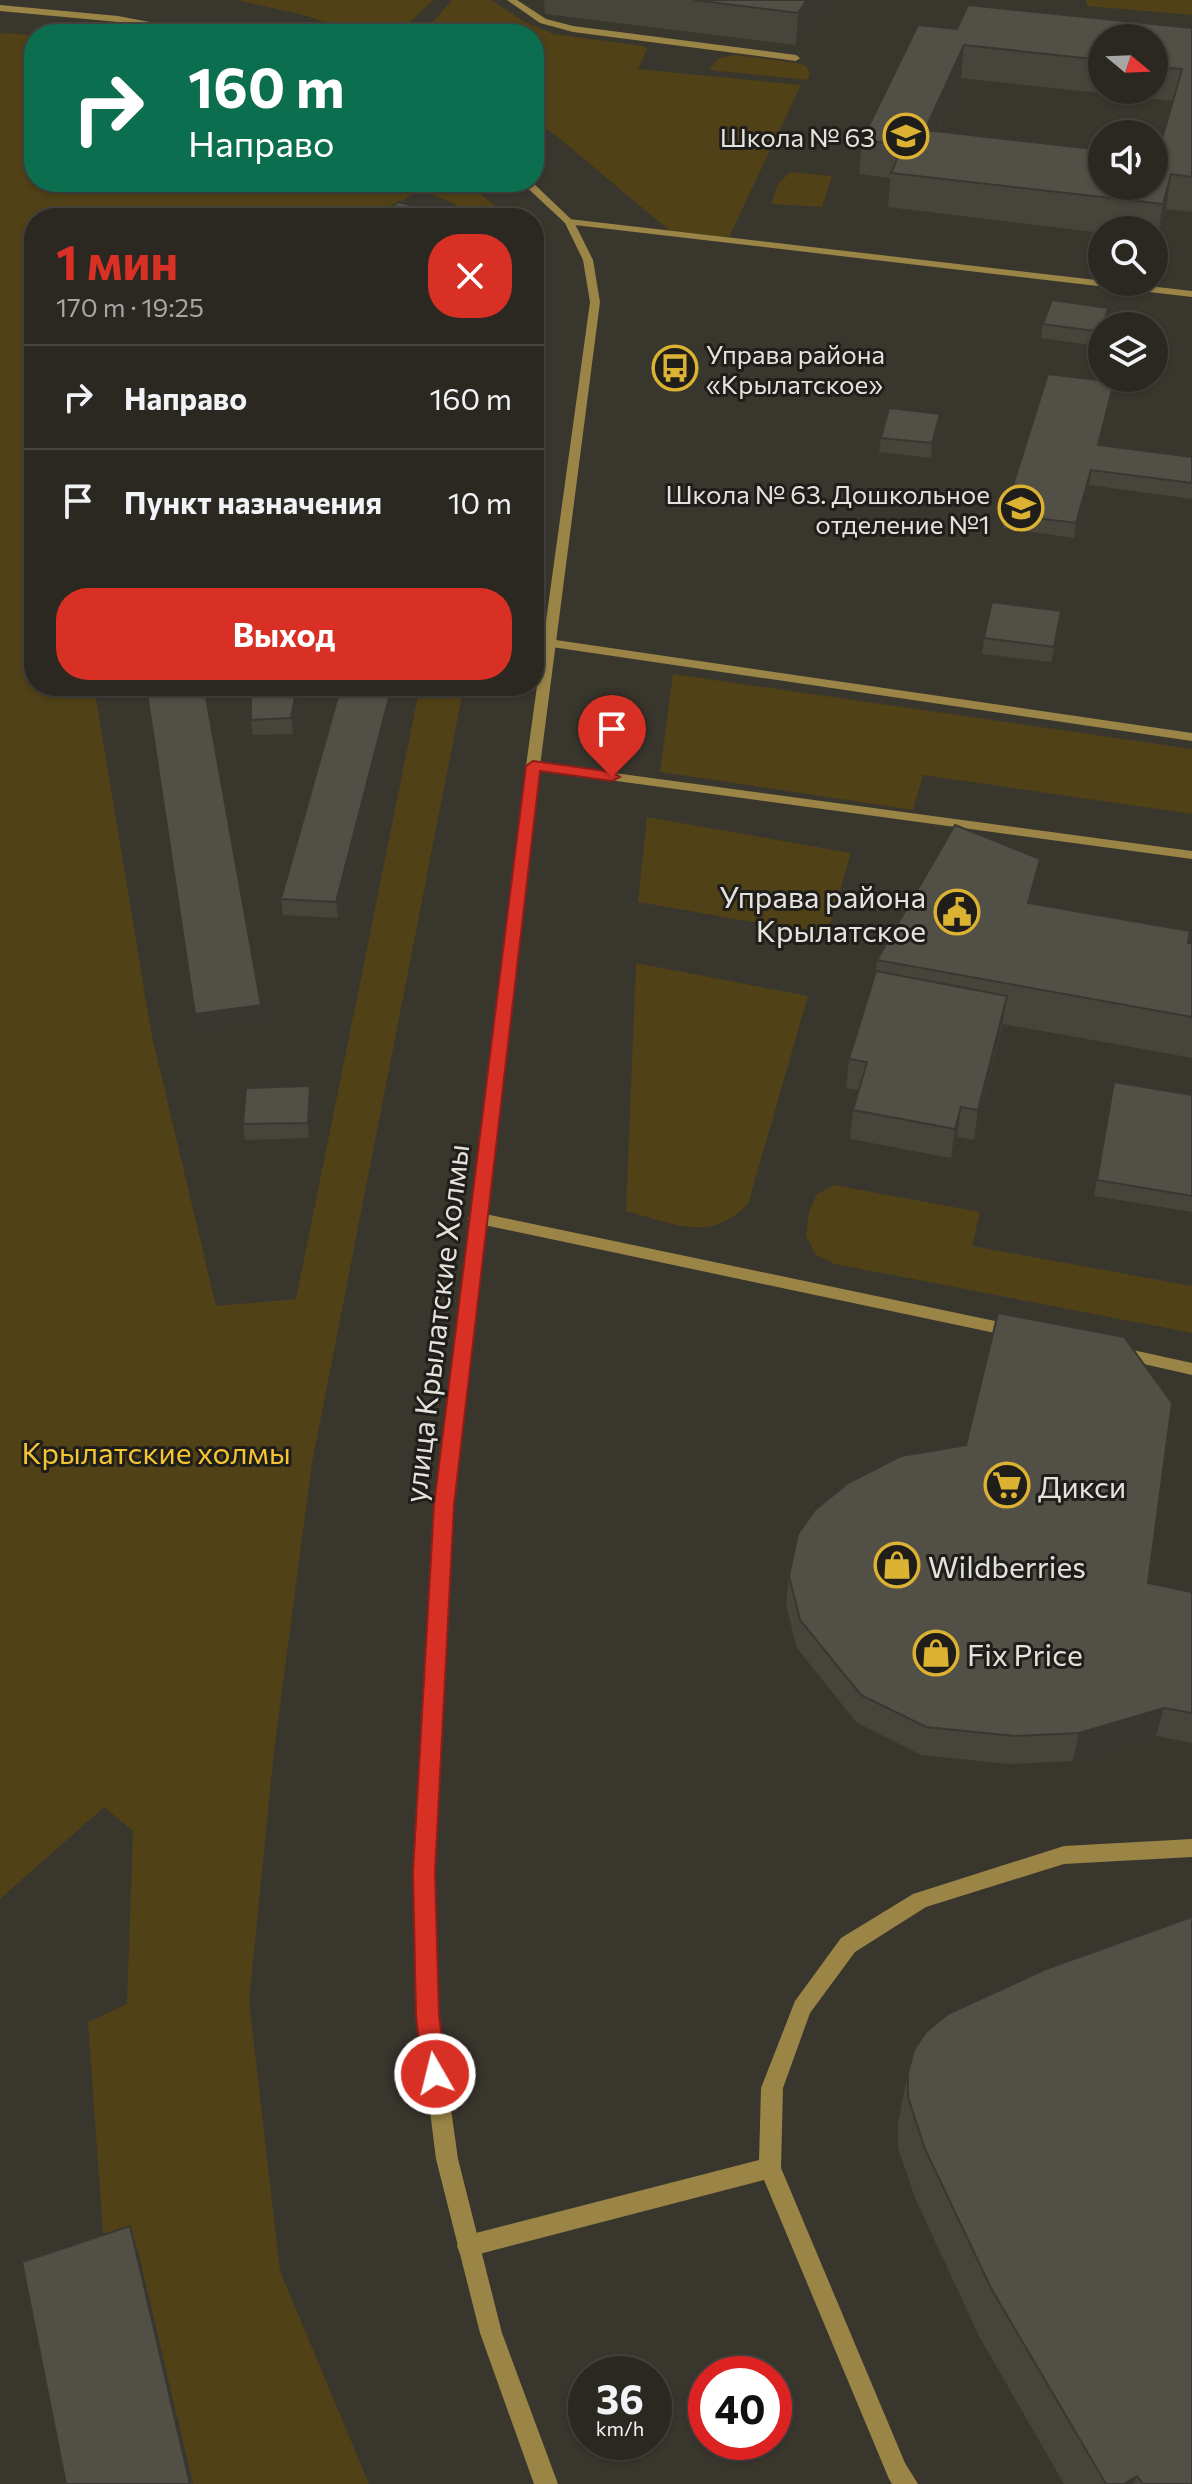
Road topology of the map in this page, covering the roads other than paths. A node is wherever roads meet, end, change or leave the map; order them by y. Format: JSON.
{"nodes":[{"id":1,"x":511,"y":0,"type":"edge"},
{"id":2,"x":521,"y":4,"type":"edge"},
{"id":3,"x":0,"y":8,"type":"edge"},
{"id":4,"x":154,"y":24,"type":"edge"},
{"id":5,"x":796,"y":58,"type":"dead end"},
{"id":6,"x":537,"y":192,"type":"edge"},
{"id":7,"x":569,"y":222,"type":"junction"},
{"id":8,"x":1192,"y":294,"type":"edge"},
{"id":9,"x":549,"y":643,"type":"junction"},
{"id":10,"x":544,"y":681,"type":"edge"},
{"id":11,"x":542,"y":696,"type":"edge"},
{"id":12,"x":1192,"y":737,"type":"edge"},
{"id":13,"x":533,"y":766,"type":"junction"},
{"id":14,"x":1192,"y":855,"type":"edge"},
{"id":15,"x":476,"y":1218,"type":"junction"},
{"id":16,"x":1024,"y":1333,"type":"edge"},
{"id":17,"x":1100,"y":1349,"type":"edge"},
{"id":18,"x":1192,"y":1369,"type":"edge"},
{"id":19,"x":1192,"y":1848,"type":"edge"},
{"id":20,"x":770,"y":2168,"type":"junction"},
{"id":21,"x":468,"y":2246,"type":"junction"},
{"id":22,"x":546,"y":2484,"type":"edge"},
{"id":23,"x":906,"y":2484,"type":"edge"}],
"edges":[{"from":1,"to":2,"type":"street"},
{"from":2,"to":5,"type":"street"},
{"from":3,"to":4,"type":"street"},
{"from":6,"to":7,"type":"street","name":"улица Крылатские Холмы"},
{"from":7,"to":8,"type":"street"},
{"from":7,"to":9,"type":"street","name":"улица Крылатские Холмы"},
{"from":9,"to":10,"type":"street","name":"улица Крылатские Холмы"},
{"from":9,"to":12,"type":"street"},
{"from":11,"to":13,"type":"street","name":"улица Крылатские Холмы"},
{"from":13,"to":14,"type":"street"},
{"from":13,"to":15,"type":"street","name":"улица Крылатские Холмы"},
{"from":15,"to":16,"type":"street"},
{"from":15,"to":21,"type":"street","name":"улица Крылатские Холмы"},
{"from":17,"to":18,"type":"street"},
{"from":19,"to":20,"type":"street"},
{"from":20,"to":21,"type":"street"},
{"from":20,"to":23,"type":"street"},
{"from":21,"to":22,"type":"street","name":"улица Крылатские Холмы"}]}
